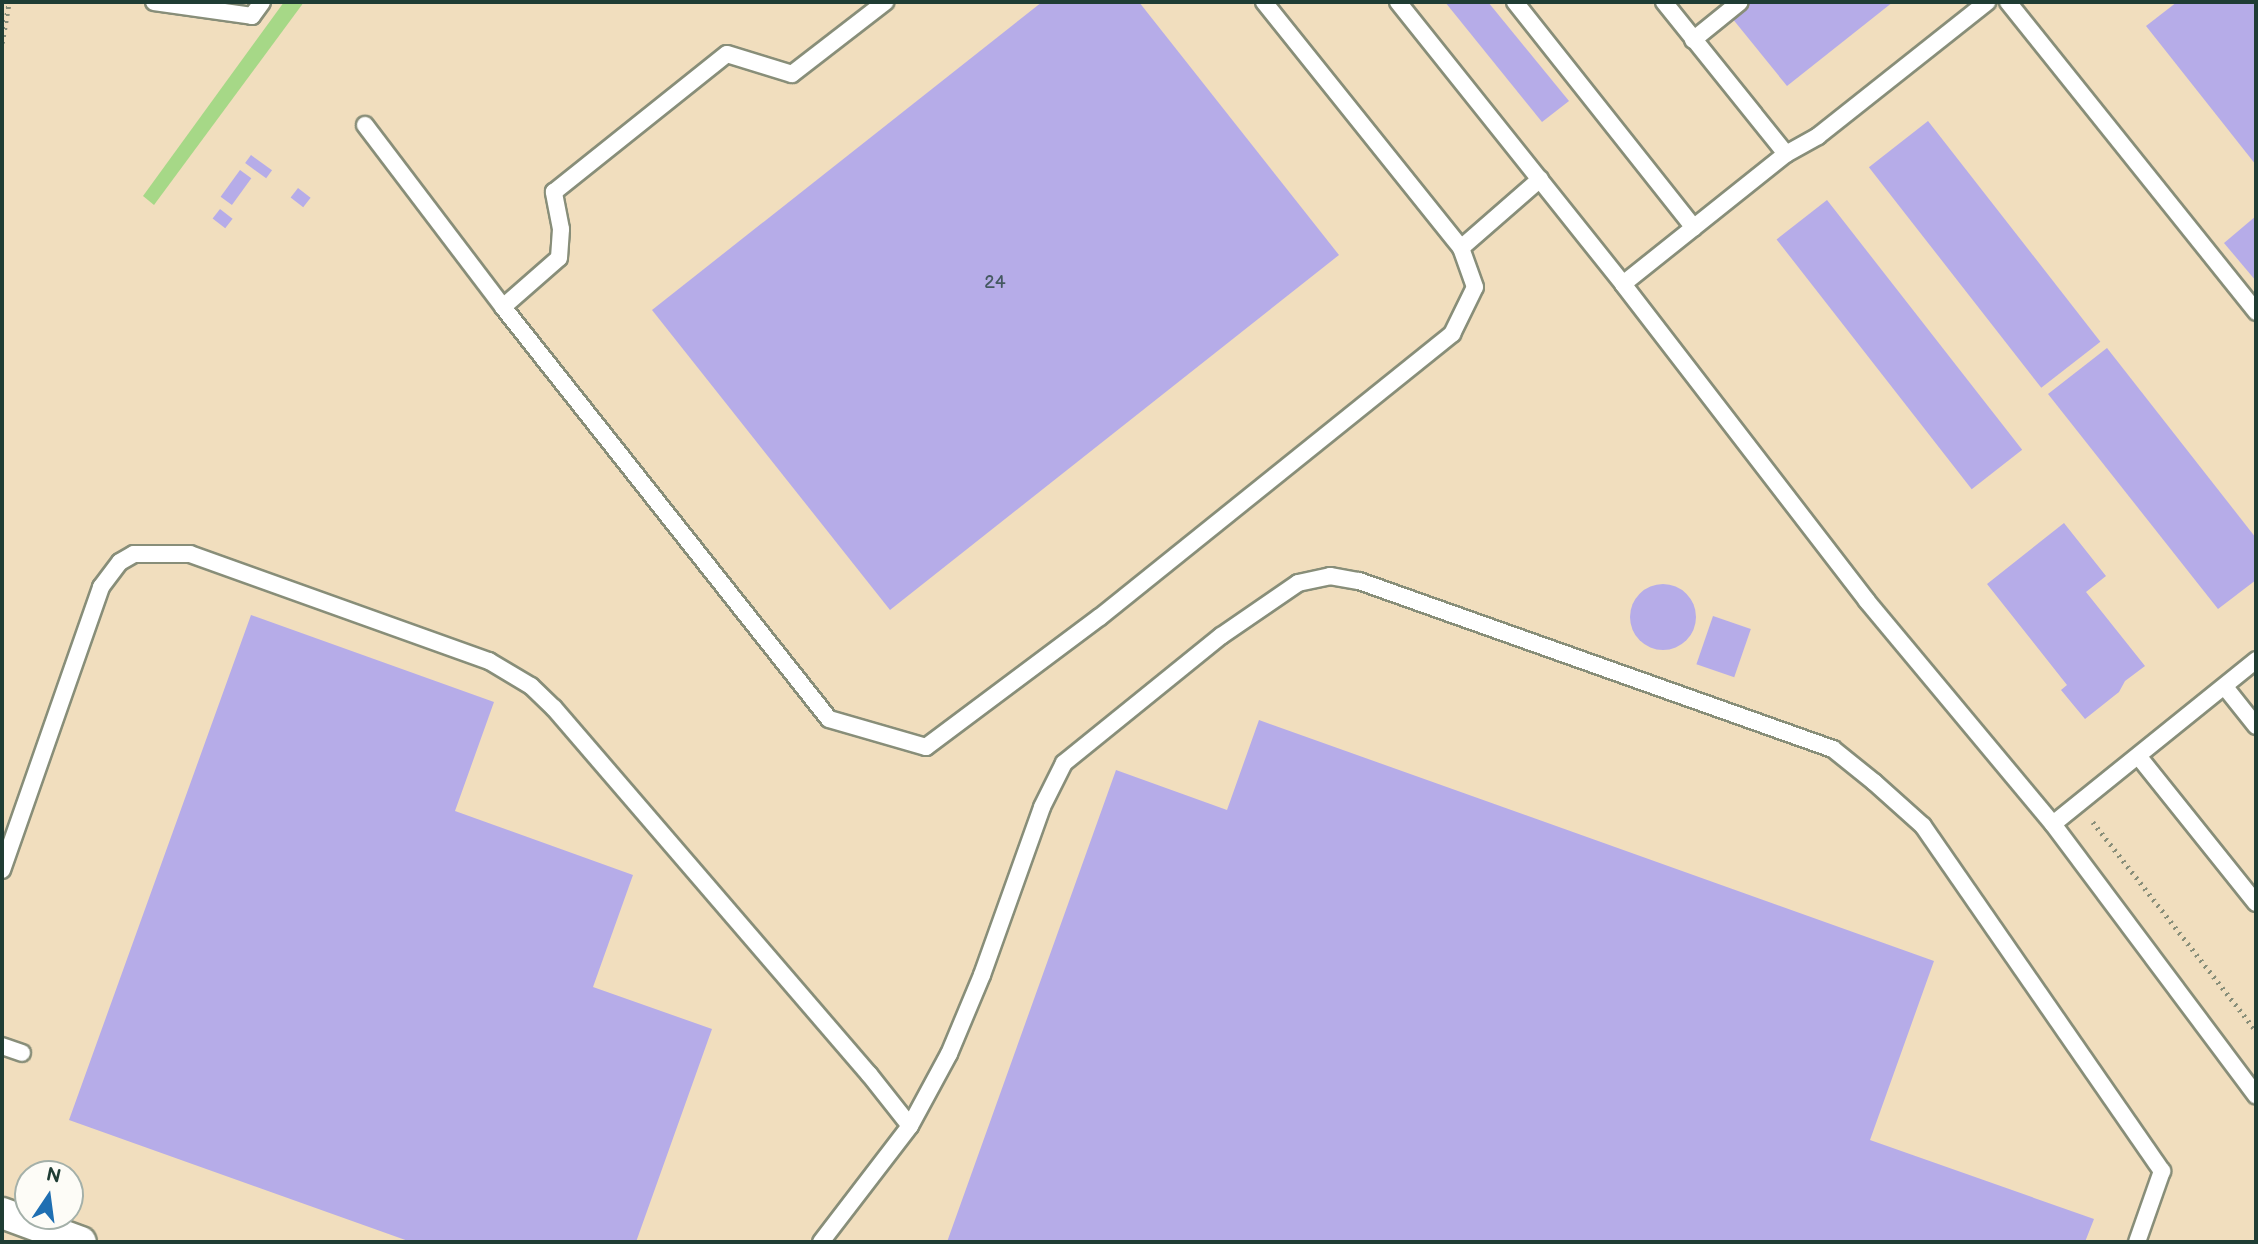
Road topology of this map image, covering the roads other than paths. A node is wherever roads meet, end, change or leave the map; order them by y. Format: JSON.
{"nodes":[{"id":1,"x":154,"y":2,"type":"edge"},
{"id":2,"x":159,"y":2,"type":"edge"},
{"id":3,"x":262,"y":2,"type":"edge"},
{"id":4,"x":885,"y":2,"type":"edge"},
{"id":5,"x":1264,"y":2,"type":"edge"},
{"id":6,"x":1398,"y":2,"type":"edge"},
{"id":7,"x":1515,"y":2,"type":"edge"},
{"id":8,"x":1664,"y":2,"type":"edge"},
{"id":9,"x":1740,"y":2,"type":"edge"},
{"id":10,"x":1987,"y":2,"type":"edge"},
{"id":11,"x":2008,"y":2,"type":"edge"},
{"id":12,"x":1693,"y":40,"type":"junction"},
{"id":13,"x":365,"y":125,"type":"dead end"},
{"id":14,"x":1786,"y":154,"type":"junction"},
{"id":15,"x":1540,"y":179,"type":"junction"},
{"id":16,"x":1694,"y":228,"type":"junction"},
{"id":17,"x":1461,"y":248,"type":"junction"},
{"id":18,"x":1623,"y":284,"type":"junction"},
{"id":19,"x":503,"y":307,"type":"junction"},
{"id":20,"x":2256,"y":312,"type":"edge"},
{"id":21,"x":2256,"y":660,"type":"edge"},
{"id":22,"x":2225,"y":687,"type":"junction"},
{"id":23,"x":2256,"y":726,"type":"edge"},
{"id":24,"x":2139,"y":757,"type":"junction"},
{"id":25,"x":2053,"y":824,"type":"junction"},
{"id":26,"x":2,"y":870,"type":"edge"},
{"id":27,"x":2256,"y":903,"type":"edge"},
{"id":28,"x":2,"y":1046,"type":"edge"},
{"id":29,"x":22,"y":1053,"type":"dead end"},
{"id":30,"x":2256,"y":1095,"type":"edge"},
{"id":31,"x":910,"y":1126,"type":"junction"},
{"id":32,"x":2,"y":1213,"type":"edge"},
{"id":33,"x":31,"y":1234,"type":"edge"},
{"id":34,"x":81,"y":1242,"type":"edge"},
{"id":35,"x":821,"y":1242,"type":"edge"},
{"id":36,"x":2137,"y":1242,"type":"edge"}],
"edges":[{"from":1,"to":2,"type":"lane"},
{"from":2,"to":3,"type":"lane"},
{"from":4,"to":19,"type":"lane"},
{"from":5,"to":17,"type":"lane"},
{"from":6,"to":15,"type":"lane"},
{"from":7,"to":16,"type":"lane"},
{"from":8,"to":12,"type":"lane"},
{"from":9,"to":12,"type":"lane"},
{"from":10,"to":14,"type":"lane"},
{"from":11,"to":20,"type":"lane"},
{"from":12,"to":14,"type":"lane"},
{"from":13,"to":19,"type":"lane"},
{"from":14,"to":16,"type":"lane"},
{"from":15,"to":17,"type":"lane"},
{"from":15,"to":18,"type":"lane"},
{"from":16,"to":18,"type":"lane"},
{"from":17,"to":19,"type":"lane"},
{"from":18,"to":25,"type":"lane"},
{"from":21,"to":22,"type":"lane"},
{"from":22,"to":23,"type":"lane"},
{"from":22,"to":24,"type":"lane"},
{"from":24,"to":25,"type":"lane"},
{"from":24,"to":27,"type":"lane"},
{"from":25,"to":30,"type":"lane"},
{"from":26,"to":31,"type":"lane"},
{"from":28,"to":29,"type":"lane"},
{"from":31,"to":35,"type":"lane"},
{"from":31,"to":36,"type":"lane"},
{"from":32,"to":33,"type":"street"},
{"from":33,"to":34,"type":"street"}]}
